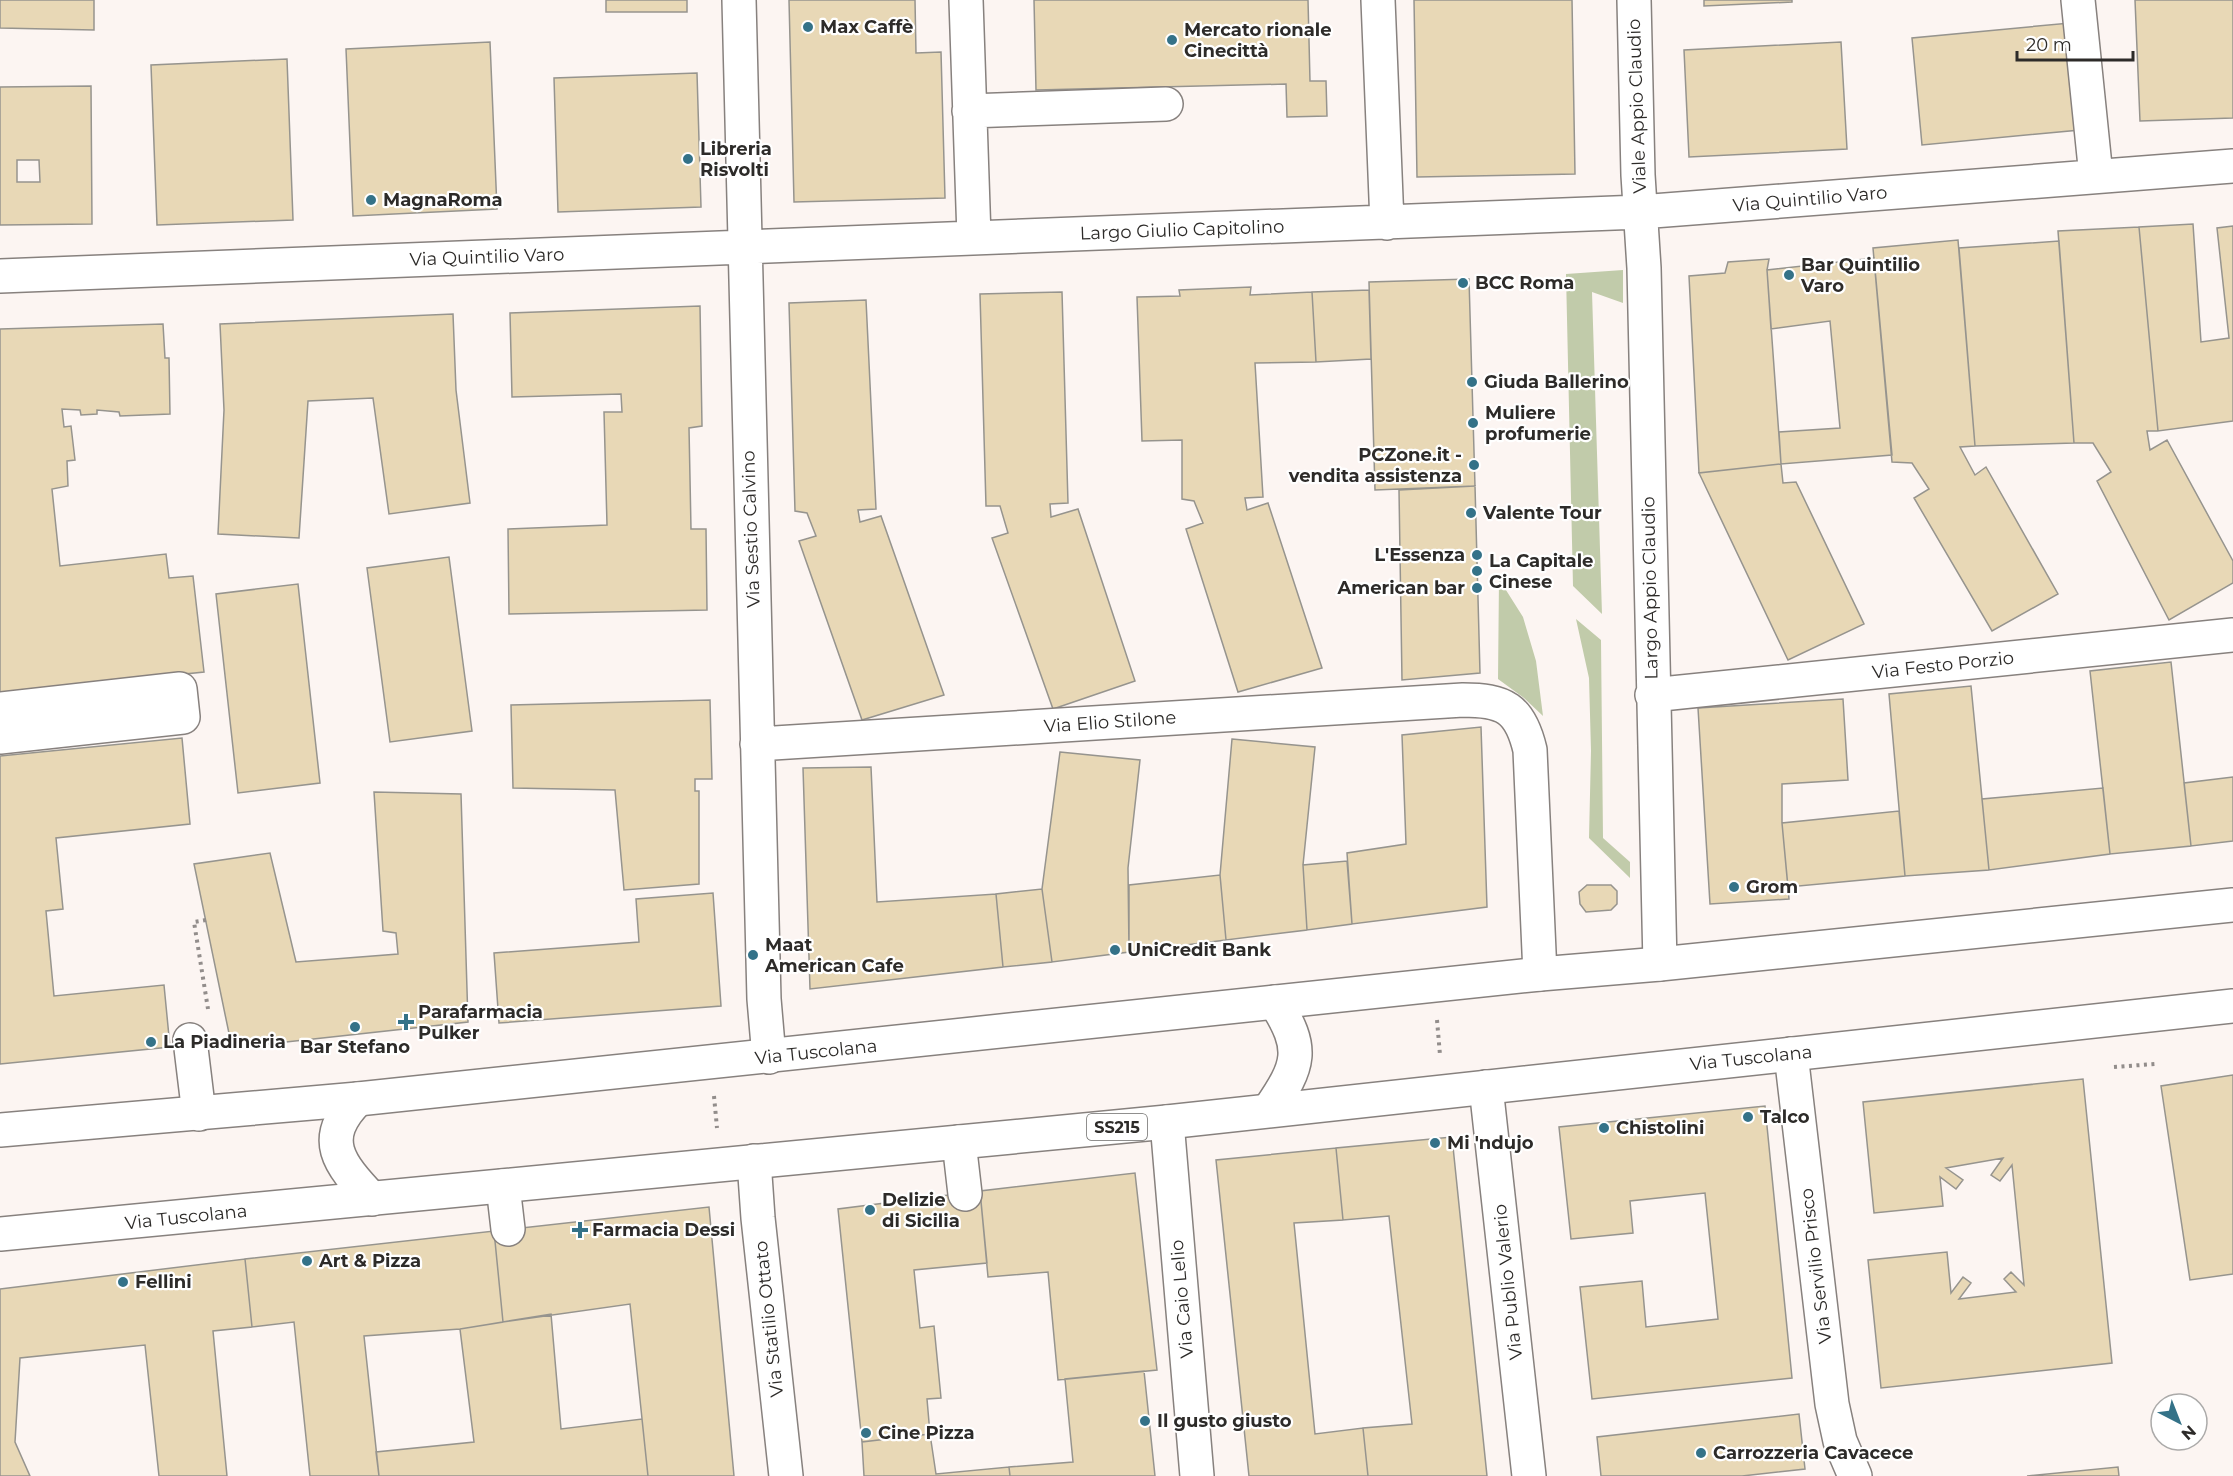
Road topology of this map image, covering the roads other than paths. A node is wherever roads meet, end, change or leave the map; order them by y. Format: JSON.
{"nodes":[{"id":1,"x":739,"y":0,"type":"edge"},
{"id":2,"x":966,"y":0,"type":"edge"},
{"id":3,"x":1378,"y":0,"type":"edge"},
{"id":4,"x":1634,"y":0,"type":"edge"},
{"id":5,"x":2078,"y":0,"type":"edge"},
{"id":6,"x":1166,"y":104,"type":"dead end"},
{"id":7,"x":968,"y":106,"type":"junction"},
{"id":8,"x":2233,"y":166,"type":"edge"},
{"id":9,"x":2096,"y":176,"type":"junction"},
{"id":10,"x":1640,"y":212,"type":"junction"},
{"id":11,"x":1387,"y":223,"type":"junction"},
{"id":12,"x":974,"y":237,"type":"junction"},
{"id":13,"x":744,"y":248,"type":"junction"},
{"id":14,"x":0,"y":276,"type":"edge"},
{"id":15,"x":2233,"y":635,"type":"edge"},
{"id":16,"x":1652,"y":695,"type":"junction"},
{"id":17,"x":0,"y":709,"type":"edge"},
{"id":18,"x":0,"y":737,"type":"edge"},
{"id":19,"x":757,"y":744,"type":"junction"},
{"id":20,"x":2233,"y":905,"type":"edge"},
{"id":21,"x":1660,"y":964,"type":"junction"},
{"id":22,"x":1540,"y":974,"type":"junction"},
{"id":23,"x":1275,"y":1002,"type":"junction"},
{"id":24,"x":2233,"y":1006,"type":"edge"},
{"id":25,"x":199,"y":1028,"type":"road end"},
{"id":26,"x":1791,"y":1053,"type":"junction"},
{"id":27,"x":769,"y":1057,"type":"junction"},
{"id":28,"x":1486,"y":1087,"type":"junction"},
{"id":29,"x":358,"y":1099,"type":"junction"},
{"id":30,"x":1269,"y":1110,"type":"junction"},
{"id":31,"x":200,"y":1114,"type":"junction"},
{"id":32,"x":1167,"y":1122,"type":"junction"},
{"id":33,"x":0,"y":1130,"type":"edge"},
{"id":34,"x":960,"y":1142,"type":"junction"},
{"id":35,"x":754,"y":1161,"type":"junction"},
{"id":36,"x":503,"y":1186,"type":"junction"},
{"id":37,"x":965,"y":1194,"type":"dead end"},
{"id":38,"x":372,"y":1199,"type":"junction"},
{"id":39,"x":508,"y":1229,"type":"dead end"},
{"id":40,"x":0,"y":1234,"type":"edge"},
{"id":41,"x":786,"y":1476,"type":"edge"},
{"id":42,"x":1197,"y":1476,"type":"edge"},
{"id":43,"x":1529,"y":1476,"type":"edge"},
{"id":44,"x":1855,"y":1476,"type":"edge"}],
"edges":[{"from":1,"to":13,"type":"street","name":"Via Sestio Calvino"},
{"from":2,"to":7,"type":"street"},
{"from":3,"to":11,"type":"street"},
{"from":4,"to":10,"type":"street","name":"Viale Appio Claudio"},
{"from":5,"to":9,"type":"street"},
{"from":6,"to":7,"type":"street"},
{"from":7,"to":12,"type":"street"},
{"from":8,"to":9,"type":"street","name":"Via Quintilio Varo"},
{"from":9,"to":10,"type":"street","name":"Via Quintilio Varo"},
{"from":10,"to":11,"type":"street","name":"Via Quintilio Varo"},
{"from":10,"to":16,"type":"street","name":"Largo Appio Claudio"},
{"from":11,"to":12,"type":"street","name":"Largo Giulio Capitolino"},
{"from":12,"to":13,"type":"street","name":"Via Quintilio Varo"},
{"from":13,"to":14,"type":"street","name":"Via Quintilio Varo"},
{"from":13,"to":19,"type":"street","name":"Via Sestio Calvino"},
{"from":15,"to":16,"type":"street","name":"Via Festo Porzio"},
{"from":16,"to":21,"type":"street","name":"Largo Appio Claudio"},
{"from":17,"to":18,"type":"street"},
{"from":19,"to":22,"type":"street","name":"Via Elio Stilone"},
{"from":19,"to":27,"type":"street","name":"Via Sestio Calvino"},
{"from":20,"to":21,"type":"street","name":"Via Tuscolana"},
{"from":21,"to":22,"type":"street","name":"Via Tuscolana"},
{"from":22,"to":23,"type":"street","name":"Via Tuscolana"},
{"from":23,"to":27,"type":"street","name":"Via Tuscolana"},
{"from":23,"to":30,"type":"street"},
{"from":24,"to":26,"type":"street","name":"Via Tuscolana","number":"SS215"},
{"from":25,"to":31,"type":"street"},
{"from":26,"to":28,"type":"street","name":"Via Tuscolana","number":"SS215"},
{"from":26,"to":44,"type":"street","name":"Via Servilio Prisco"},
{"from":27,"to":29,"type":"street","name":"Via Tuscolana"},
{"from":28,"to":30,"type":"street","name":"Via Tuscolana","number":"SS215"},
{"from":28,"to":43,"type":"street","name":"Via Publio Valerio"},
{"from":29,"to":31,"type":"street","name":"Via Tuscolana"},
{"from":29,"to":38,"type":"street"},
{"from":30,"to":32,"type":"street","name":"Via Tuscolana","number":"SS215"},
{"from":31,"to":33,"type":"street","name":"Via Tuscolana"},
{"from":32,"to":34,"type":"street","name":"Via Tuscolana","number":"SS215"},
{"from":32,"to":42,"type":"street","name":"Via Caio Lelio"},
{"from":34,"to":35,"type":"street","name":"Via Tuscolana","number":"SS215"},
{"from":34,"to":37,"type":"street"},
{"from":35,"to":36,"type":"street","name":"Via Tuscolana","number":"SS215"},
{"from":35,"to":41,"type":"street","name":"Via Statilio Ottato"},
{"from":36,"to":38,"type":"street","name":"Via Tuscolana","number":"SS215"},
{"from":36,"to":39,"type":"street"},
{"from":38,"to":40,"type":"street","name":"Via Tuscolana","number":"SS215"}]}
